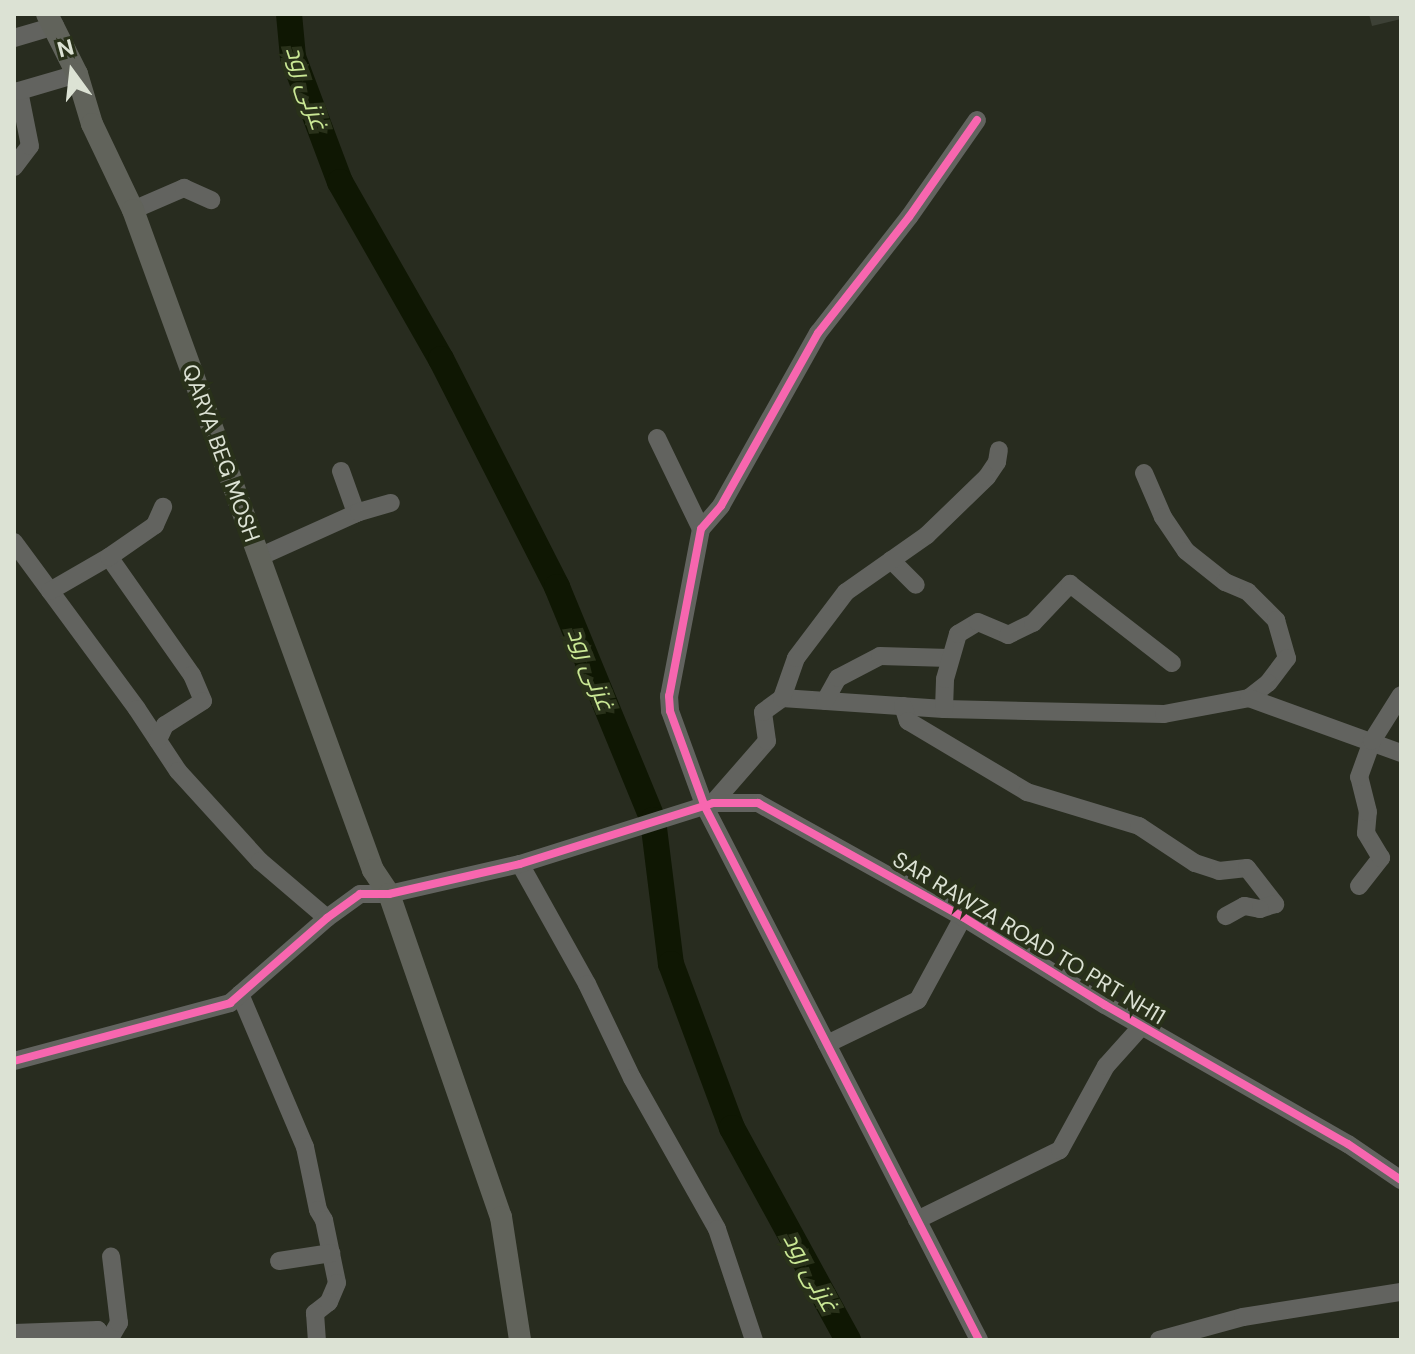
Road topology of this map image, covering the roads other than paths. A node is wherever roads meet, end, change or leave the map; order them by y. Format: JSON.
{"nodes":[{"id":1,"x":51,"y":20,"type":"edge"},
{"id":2,"x":14,"y":38,"type":"edge"},
{"id":3,"x":77,"y":74,"type":"junction"},
{"id":4,"x":977,"y":120,"type":"dead end"},
{"id":5,"x":14,"y":167,"type":"edge"},
{"id":6,"x":211,"y":200,"type":"dead end"},
{"id":7,"x":133,"y":210,"type":"junction"},
{"id":8,"x":657,"y":438,"type":"dead end"},
{"id":9,"x":999,"y":450,"type":"dead end"},
{"id":10,"x":341,"y":471,"type":"dead end"},
{"id":11,"x":1144,"y":473,"type":"dead end"},
{"id":12,"x":391,"y":503,"type":"dead end"},
{"id":13,"x":163,"y":507,"type":"dead end"},
{"id":14,"x":356,"y":513,"type":"junction"},
{"id":15,"x":701,"y":529,"type":"junction"},
{"id":16,"x":14,"y":542,"type":"edge"},
{"id":17,"x":109,"y":557,"type":"junction"},
{"id":18,"x":259,"y":557,"type":"junction"},
{"id":19,"x":891,"y":560,"type":"junction"},
{"id":20,"x":916,"y":585,"type":"dead end"},
{"id":21,"x":50,"y":591,"type":"junction"},
{"id":22,"x":949,"y":658,"type":"junction"},
{"id":23,"x":1172,"y":663,"type":"dead end"},
{"id":24,"x":1401,"y":695,"type":"edge"},
{"id":25,"x":782,"y":698,"type":"junction"},
{"id":26,"x":1249,"y":698,"type":"junction"},
{"id":27,"x":825,"y":701,"type":"junction"},
{"id":28,"x":903,"y":706,"type":"junction"},
{"id":29,"x":944,"y":709,"type":"junction"},
{"id":30,"x":158,"y":740,"type":"junction"},
{"id":31,"x":1372,"y":741,"type":"junction"},
{"id":32,"x":1401,"y":753,"type":"edge"},
{"id":33,"x":703,"y":807,"type":"junction"},
{"id":34,"x":520,"y":864,"type":"junction"},
{"id":35,"x":1359,"y":886,"type":"dead end"},
{"id":36,"x":389,"y":894,"type":"junction"},
{"id":37,"x":1226,"y":916,"type":"dead end"},
{"id":38,"x":963,"y":917,"type":"junction"},
{"id":39,"x":327,"y":918,"type":"junction"},
{"id":40,"x":240,"y":994,"type":"junction"},
{"id":41,"x":1141,"y":1027,"type":"junction"},
{"id":42,"x":827,"y":1044,"type":"junction"},
{"id":43,"x":14,"y":1061,"type":"edge"},
{"id":44,"x":1401,"y":1180,"type":"edge"},
{"id":45,"x":917,"y":1220,"type":"junction"},
{"id":46,"x":331,"y":1253,"type":"junction"},
{"id":47,"x":111,"y":1256,"type":"dead end"},
{"id":48,"x":279,"y":1261,"type":"dead end"},
{"id":49,"x":1401,"y":1292,"type":"edge"},
{"id":50,"x":14,"y":1333,"type":"edge"},
{"id":51,"x":106,"y":1340,"type":"edge"},
{"id":52,"x":317,"y":1340,"type":"edge"},
{"id":53,"x":520,"y":1340,"type":"edge"},
{"id":54,"x":754,"y":1340,"type":"edge"},
{"id":55,"x":979,"y":1340,"type":"edge"},
{"id":56,"x":1159,"y":1340,"type":"edge"}],
"edges":[{"from":1,"to":2,"type":"street"},
{"from":1,"to":3,"type":"main road","name":"QARYA BEG MOSH"},
{"from":3,"to":5,"type":"street"},
{"from":3,"to":7,"type":"main road","name":"QARYA BEG MOSH"},
{"from":4,"to":15,"type":"street"},
{"from":6,"to":7,"type":"street"},
{"from":7,"to":18,"type":"main road","name":"QARYA BEG MOSH"},
{"from":8,"to":15,"type":"street"},
{"from":9,"to":19,"type":"street"},
{"from":10,"to":14,"type":"street"},
{"from":11,"to":26,"type":"street"},
{"from":12,"to":14,"type":"street"},
{"from":13,"to":17,"type":"street"},
{"from":14,"to":18,"type":"street"},
{"from":15,"to":33,"type":"street"},
{"from":16,"to":21,"type":"street"},
{"from":17,"to":21,"type":"street"},
{"from":17,"to":30,"type":"street"},
{"from":18,"to":36,"type":"main road","name":"QARYA BEG MOSH"},
{"from":19,"to":20,"type":"street"},
{"from":19,"to":25,"type":"street"},
{"from":21,"to":30,"type":"street"},
{"from":22,"to":23,"type":"street"},
{"from":22,"to":27,"type":"street"},
{"from":22,"to":29,"type":"street"},
{"from":24,"to":31,"type":"street"},
{"from":25,"to":27,"type":"street"},
{"from":25,"to":33,"type":"street"},
{"from":26,"to":29,"type":"street"},
{"from":26,"to":31,"type":"street"},
{"from":27,"to":28,"type":"street"},
{"from":28,"to":29,"type":"street"},
{"from":28,"to":37,"type":"street"},
{"from":30,"to":39,"type":"street"},
{"from":31,"to":32,"type":"street"},
{"from":31,"to":35,"type":"street"},
{"from":33,"to":34,"type":"street","name":"SAR RAWZA ROAD TO PRT NH11"},
{"from":33,"to":38,"type":"street","name":"SAR RAWZA ROAD TO PRT NH11"},
{"from":33,"to":42,"type":"street"},
{"from":34,"to":36,"type":"street","name":"SAR RAWZA ROAD TO PRT NH11"},
{"from":34,"to":54,"type":"street"},
{"from":36,"to":39,"type":"street","name":"SAR RAWZA ROAD TO PRT NH11"},
{"from":36,"to":53,"type":"main road"},
{"from":38,"to":41,"type":"street","name":"SAR RAWZA ROAD TO PRT NH11"},
{"from":38,"to":42,"type":"street"},
{"from":39,"to":40,"type":"street","name":"SAR RAWZA ROAD TO PRT NH11"},
{"from":40,"to":43,"type":"street","name":"SAR RAWZA ROAD TO PRT NH11"},
{"from":40,"to":46,"type":"street"},
{"from":41,"to":44,"type":"street","name":"SAR RAWZA ROAD TO PRT NH11"},
{"from":41,"to":45,"type":"street"},
{"from":42,"to":45,"type":"street"},
{"from":45,"to":55,"type":"street"},
{"from":46,"to":48,"type":"street"},
{"from":46,"to":52,"type":"street"},
{"from":47,"to":51,"type":"street"},
{"from":49,"to":56,"type":"street"},
{"from":50,"to":51,"type":"street"}]}
